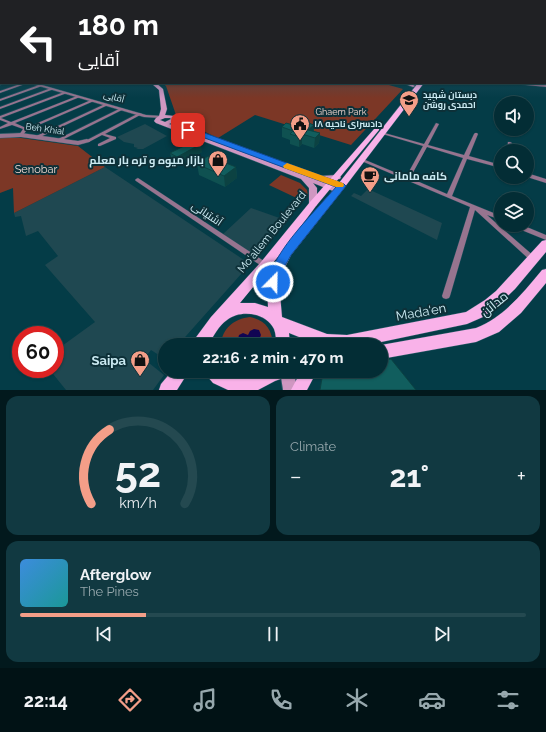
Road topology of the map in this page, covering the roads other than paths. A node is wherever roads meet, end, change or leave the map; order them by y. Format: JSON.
{"nodes":[{"id":1,"x":23,"y":84,"type":"edge"},
{"id":2,"x":34,"y":84,"type":"edge"},
{"id":3,"x":154,"y":84,"type":"edge"},
{"id":4,"x":159,"y":84,"type":"edge"},
{"id":5,"x":414,"y":84,"type":"edge"},
{"id":6,"x":526,"y":84,"type":"edge"},
{"id":7,"x":40,"y":86,"type":"junction"},
{"id":8,"x":546,"y":86,"type":"edge"},
{"id":9,"x":52,"y":89,"type":"junction"},
{"id":10,"x":0,"y":92,"type":"edge"},
{"id":11,"x":65,"y":93,"type":"junction"},
{"id":12,"x":78,"y":97,"type":"junction"},
{"id":13,"x":0,"y":100,"type":"edge"},
{"id":14,"x":92,"y":101,"type":"junction"},
{"id":15,"x":165,"y":104,"type":"junction"},
{"id":16,"x":106,"y":105,"type":"junction"},
{"id":17,"x":0,"y":108,"type":"edge"},
{"id":18,"x":122,"y":109,"type":"junction"},
{"id":19,"x":140,"y":114,"type":"junction"},
{"id":20,"x":0,"y":118,"type":"edge"},
{"id":21,"x":173,"y":118,"type":"junction"},
{"id":22,"x":160,"y":120,"type":"junction"},
{"id":23,"x":11,"y":123,"type":"junction"},
{"id":24,"x":437,"y":124,"type":"dead end"},
{"id":25,"x":0,"y":128,"type":"edge"},
{"id":26,"x":26,"y":129,"type":"junction"},
{"id":27,"x":381,"y":132,"type":"junction"},
{"id":28,"x":102,"y":134,"type":"junction"},
{"id":29,"x":476,"y":134,"type":"dead end"},
{"id":30,"x":21,"y":135,"type":"junction"},
{"id":31,"x":0,"y":136,"type":"edge"},
{"id":32,"x":36,"y":137,"type":"junction"},
{"id":33,"x":58,"y":140,"type":"junction"},
{"id":34,"x":88,"y":141,"type":"joint"},
{"id":35,"x":100,"y":145,"type":"dead end"},
{"id":36,"x":425,"y":145,"type":"junction"},
{"id":37,"x":466,"y":157,"type":"junction"},
{"id":38,"x":362,"y":160,"type":"junction"},
{"id":39,"x":494,"y":165,"type":"edge"},
{"id":40,"x":303,"y":177,"type":"junction"},
{"id":41,"x":534,"y":177,"type":"edge"},
{"id":42,"x":407,"y":179,"type":"junction"},
{"id":43,"x":138,"y":180,"type":"dead end"},
{"id":44,"x":546,"y":181,"type":"edge"},
{"id":45,"x":335,"y":185,"type":"junction"},
{"id":46,"x":449,"y":196,"type":"junction"},
{"id":47,"x":313,"y":204,"type":"junction"},
{"id":48,"x":473,"y":206,"type":"junction"},
{"id":49,"x":494,"y":215,"type":"edge"},
{"id":50,"x":532,"y":232,"type":"edge"},
{"id":51,"x":546,"y":238,"type":"edge"},
{"id":52,"x":546,"y":244,"type":"edge"},
{"id":53,"x":533,"y":259,"type":"junction"},
{"id":54,"x":265,"y":265,"type":"junction"},
{"id":55,"x":546,"y":274,"type":"edge"},
{"id":56,"x":446,"y":296,"type":"dead end"},
{"id":57,"x":276,"y":321,"type":"junction"},
{"id":58,"x":216,"y":322,"type":"junction"},
{"id":59,"x":204,"y":338,"type":"edge"},
{"id":60,"x":208,"y":338,"type":"edge"},
{"id":61,"x":282,"y":338,"type":"edge"},
{"id":62,"x":388,"y":351,"type":"edge"},
{"id":63,"x":175,"y":378,"type":"edge"},
{"id":64,"x":217,"y":378,"type":"edge"},
{"id":65,"x":267,"y":378,"type":"edge"},
{"id":66,"x":288,"y":378,"type":"edge"},
{"id":67,"x":305,"y":378,"type":"edge"},
{"id":68,"x":240,"y":389,"type":"edge"},
{"id":69,"x":167,"y":390,"type":"edge"},
{"id":70,"x":290,"y":390,"type":"edge"},
{"id":71,"x":299,"y":390,"type":"edge"}],
"edges":[{"from":1,"to":10,"type":"street"},
{"from":2,"to":7,"type":"street","name":"آقایی"},
{"from":3,"to":15,"type":"main road"},
{"from":4,"to":15,"type":"main road"},
{"from":5,"to":27,"type":"main road","name":"Mo'allem Boulevard"},
{"from":5,"to":45,"type":"main road","name":"Mo'allem Boulevard"},
{"from":6,"to":8,"type":"street"},
{"from":7,"to":9,"type":"street","name":"آقایی"},
{"from":7,"to":13,"type":"street"},
{"from":9,"to":11,"type":"street","name":"آقایی"},
{"from":9,"to":17,"type":"street"},
{"from":11,"to":12,"type":"street","name":"آقایی"},
{"from":11,"to":20,"type":"street"},
{"from":12,"to":14,"type":"street","name":"آقایی"},
{"from":12,"to":23,"type":"street"},
{"from":14,"to":16,"type":"street","name":"آقایی"},
{"from":14,"to":26,"type":"street"},
{"from":15,"to":21,"type":"main road"},
{"from":15,"to":22,"type":"main road"},
{"from":16,"to":18,"type":"street","name":"آقایی"},
{"from":16,"to":32,"type":"street"},
{"from":18,"to":19,"type":"street","name":"آقایی"},
{"from":18,"to":33,"type":"street"},
{"from":19,"to":22,"type":"street","name":"آقایی"},
{"from":19,"to":28,"type":"street"},
{"from":20,"to":23,"type":"street"},
{"from":21,"to":22,"type":"main road"},
{"from":21,"to":45,"type":"main road"},
{"from":22,"to":40,"type":"main road","name":"آقایی"},
{"from":23,"to":25,"type":"street"},
{"from":23,"to":26,"type":"street"},
{"from":24,"to":36,"type":"street"},
{"from":26,"to":30,"type":"street"},
{"from":27,"to":36,"type":"street"},
{"from":27,"to":38,"type":"main road","name":"Mo'allem Boulevard"},
{"from":28,"to":34,"type":"street"},
{"from":28,"to":35,"type":"street"},
{"from":29,"to":37,"type":"street"},
{"from":30,"to":31,"type":"street","name":"Beh Khial"},
{"from":30,"to":32,"type":"street","name":"Beh Khial"},
{"from":32,"to":33,"type":"street","name":"Beh Khial"},
{"from":33,"to":34,"type":"street","name":"Beh Khial"},
{"from":36,"to":37,"type":"street"},
{"from":36,"to":42,"type":"street"},
{"from":37,"to":39,"type":"street"},
{"from":37,"to":46,"type":"street"},
{"from":38,"to":42,"type":"street"},
{"from":38,"to":45,"type":"main road","name":"Mo'allem Boulevard"},
{"from":40,"to":45,"type":"main road","name":"آقایی"},
{"from":40,"to":47,"type":"main road"},
{"from":41,"to":44,"type":"street"},
{"from":42,"to":46,"type":"street"},
{"from":43,"to":54,"type":"street","name":"آشتیانی"},
{"from":45,"to":47,"type":"main road","name":"Mo'allem Boulevard"},
{"from":45,"to":57,"type":"main road","name":"Mo'allem Boulevard"},
{"from":46,"to":48,"type":"street"},
{"from":47,"to":54,"type":"main road","name":"Mo'allem Boulevard"},
{"from":48,"to":49,"type":"street"},
{"from":48,"to":53,"type":"street"},
{"from":48,"to":56,"type":"street"},
{"from":50,"to":51,"type":"street"},
{"from":52,"to":53,"type":"main road","name":"Mada'en"},
{"from":53,"to":57,"type":"main road","name":"Mada'en"},
{"from":54,"to":58,"type":"main road","name":"Mo'allem Boulevard"},
{"from":55,"to":62,"type":"main road","name":"مدائن"},
{"from":57,"to":58,"type":"main road","name":"Mada'en"},
{"from":57,"to":61,"type":"main road","name":"Mo'allem Boulevard"},
{"from":58,"to":59,"type":"main road","name":"Mo'allem Boulevard"},
{"from":58,"to":60,"type":"main road"},
{"from":63,"to":69,"type":"main road"},
{"from":64,"to":68,"type":"main road"},
{"from":65,"to":68,"type":"main road"},
{"from":66,"to":70,"type":"main road"},
{"from":67,"to":71,"type":"main road"}]}
